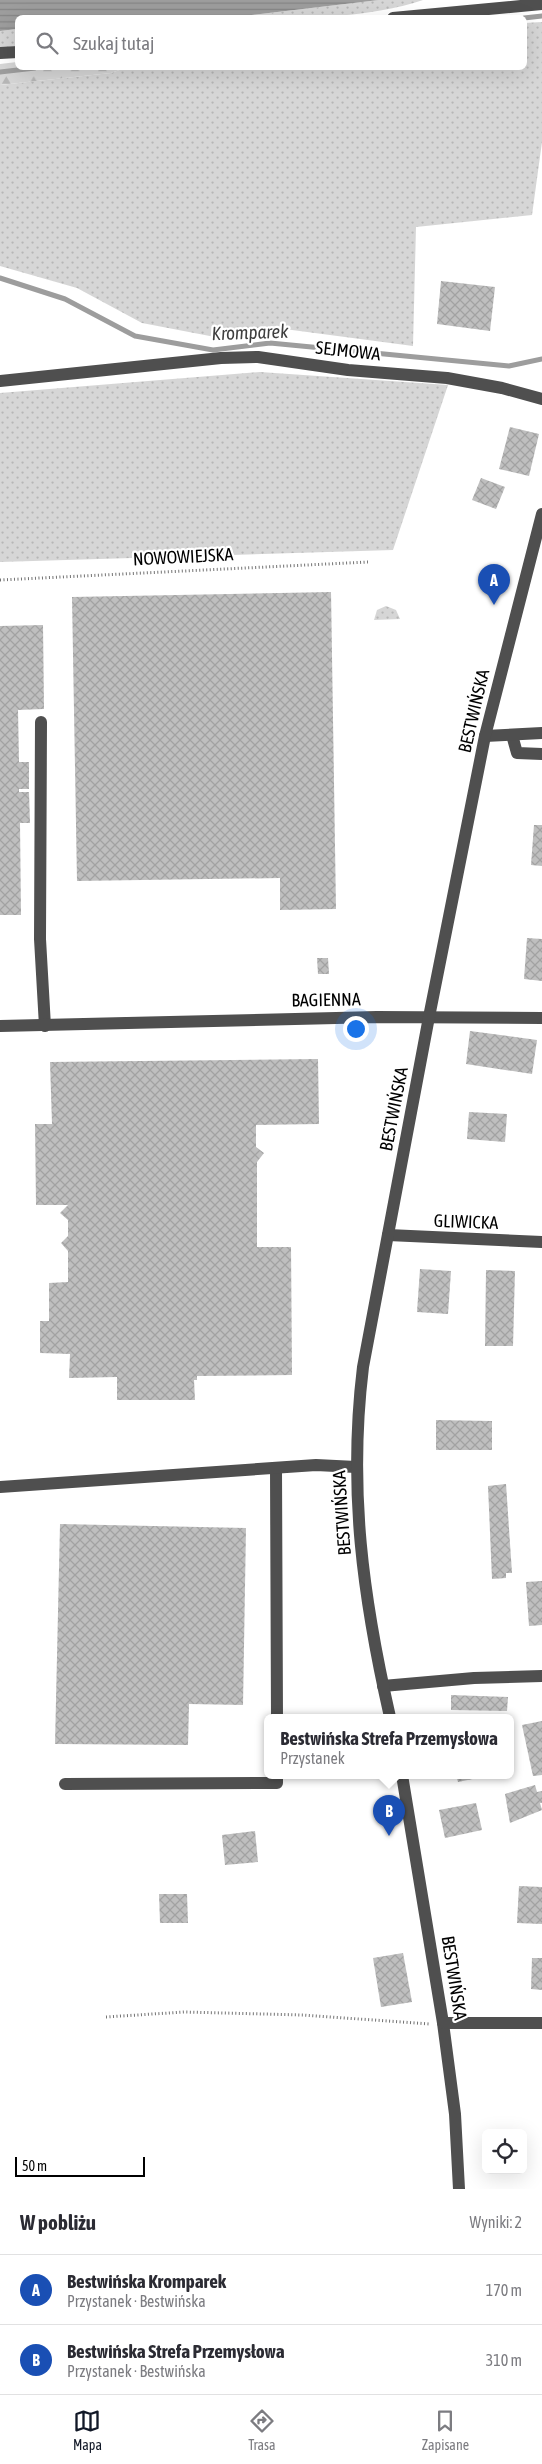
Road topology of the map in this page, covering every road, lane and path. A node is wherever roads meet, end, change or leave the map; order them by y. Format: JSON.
{"nodes":[{"id":1,"x":542,"y":4,"type":"edge"},
{"id":2,"x":425,"y":15,"type":"edge"},
{"id":3,"x":15,"y":52,"type":"edge"},
{"id":4,"x":0,"y":53,"type":"edge"},
{"id":5,"x":0,"y":381,"type":"edge"},
{"id":6,"x":542,"y":399,"type":"edge"},
{"id":7,"x":542,"y":514,"type":"edge"},
{"id":8,"x":368,"y":562,"type":"dead end"},
{"id":9,"x":0,"y":580,"type":"edge"},
{"id":10,"x":41,"y":722,"type":"dead end"},
{"id":11,"x":542,"y":733,"type":"edge"},
{"id":12,"x":512,"y":735,"type":"junction"},
{"id":13,"x":485,"y":736,"type":"junction"},
{"id":14,"x":542,"y":754,"type":"edge"},
{"id":15,"x":429,"y":1017,"type":"junction"},
{"id":16,"x":542,"y":1018,"type":"edge"},
{"id":17,"x":0,"y":1026,"type":"edge"},
{"id":18,"x":45,"y":1026,"type":"junction"},
{"id":19,"x":388,"y":1235,"type":"junction"},
{"id":20,"x":542,"y":1242,"type":"edge"},
{"id":21,"x":356,"y":1467,"type":"junction"},
{"id":22,"x":276,"y":1468,"type":"junction"},
{"id":23,"x":0,"y":1487,"type":"edge"},
{"id":24,"x":542,"y":1676,"type":"edge"},
{"id":25,"x":383,"y":1686,"type":"junction"},
{"id":26,"x":276,"y":1714,"type":"edge"},
{"id":27,"x":389,"y":1714,"type":"edge"},
{"id":28,"x":277,"y":1779,"type":"edge"},
{"id":29,"x":403,"y":1779,"type":"edge"},
{"id":30,"x":65,"y":1784,"type":"dead end"},
{"id":31,"x":106,"y":2017,"type":"dead end"},
{"id":32,"x":443,"y":2023,"type":"junction"},
{"id":33,"x":542,"y":2023,"type":"edge"},
{"id":34,"x":459,"y":2189,"type":"edge"}],
"edges":[{"from":1,"to":2,"type":"street"},
{"from":3,"to":4,"type":"street"},
{"from":5,"to":6,"type":"street","name":"SEJMOWA"},
{"from":7,"to":13,"type":"street","name":"BESTWIŃSKA"},
{"from":8,"to":9,"type":"path","name":"NOWOWIEJSKA"},
{"from":10,"to":18,"type":"street"},
{"from":11,"to":12,"type":"street"},
{"from":12,"to":13,"type":"street"},
{"from":12,"to":14,"type":"street"},
{"from":13,"to":15,"type":"street","name":"BESTWIŃSKA"},
{"from":15,"to":16,"type":"street","name":"BAGIENNA"},
{"from":15,"to":18,"type":"street","name":"BAGIENNA"},
{"from":15,"to":19,"type":"street","name":"BESTWIŃSKA"},
{"from":17,"to":18,"type":"street","name":"BAGIENNA"},
{"from":19,"to":20,"type":"street","name":"GLIWICKA"},
{"from":19,"to":21,"type":"street","name":"BESTWIŃSKA"},
{"from":21,"to":22,"type":"street"},
{"from":21,"to":25,"type":"street","name":"BESTWIŃSKA"},
{"from":22,"to":23,"type":"street"},
{"from":22,"to":26,"type":"street"},
{"from":24,"to":25,"type":"street"},
{"from":25,"to":27,"type":"street","name":"BESTWIŃSKA"},
{"from":28,"to":30,"type":"street"},
{"from":29,"to":32,"type":"street","name":"BESTWIŃSKA"},
{"from":31,"to":32,"type":"path"},
{"from":32,"to":33,"type":"street"},
{"from":32,"to":34,"type":"street","name":"BESTWIŃSKA"}]}
